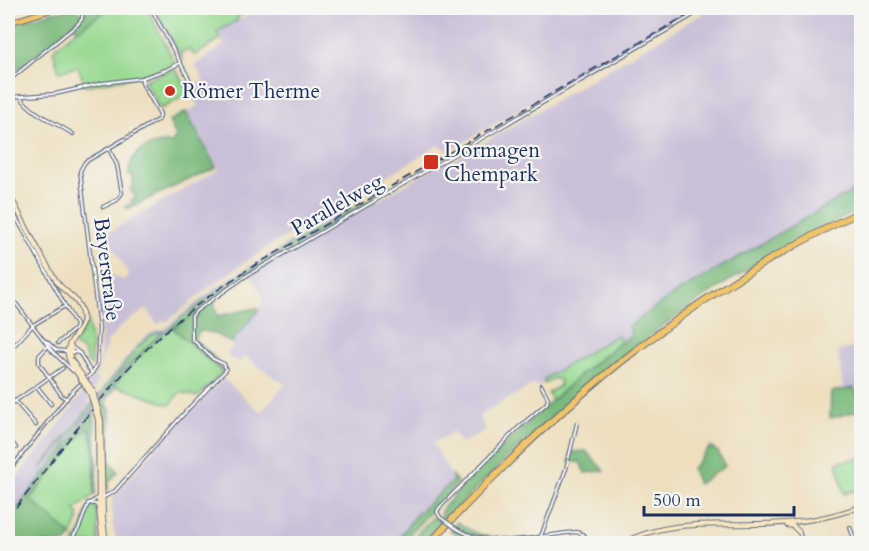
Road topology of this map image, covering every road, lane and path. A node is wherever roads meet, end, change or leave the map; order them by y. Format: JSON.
{"nodes":[{"id":1,"x":57,"y":8,"type":"edge"},
{"id":2,"x":83,"y":8,"type":"edge"},
{"id":3,"x":151,"y":8,"type":"edge"},
{"id":4,"x":705,"y":8,"type":"edge"},
{"id":5,"x":8,"y":23,"type":"edge"},
{"id":6,"x":180,"y":63,"type":"junction"},
{"id":7,"x":142,"y":78,"type":"junction"},
{"id":8,"x":8,"y":81,"type":"edge"},
{"id":9,"x":195,"y":90,"type":"dead end"},
{"id":10,"x":8,"y":97,"type":"edge"},
{"id":11,"x":21,"y":97,"type":"junction"},
{"id":12,"x":73,"y":134,"type":"dead end"},
{"id":13,"x":109,"y":149,"type":"junction"},
{"id":14,"x":8,"y":192,"type":"edge"},
{"id":15,"x":8,"y":203,"type":"edge"},
{"id":16,"x":103,"y":207,"type":"dead end"},
{"id":17,"x":861,"y":213,"type":"edge"},
{"id":18,"x":8,"y":293,"type":"edge"},
{"id":19,"x":12,"y":298,"type":"junction"},
{"id":20,"x":8,"y":303,"type":"edge"},
{"id":21,"x":64,"y":306,"type":"junction"},
{"id":22,"x":33,"y":325,"type":"junction"},
{"id":23,"x":75,"y":336,"type":"junction"},
{"id":24,"x":42,"y":337,"type":"junction"},
{"id":25,"x":58,"y":343,"type":"dead end"},
{"id":26,"x":71,"y":345,"type":"junction"},
{"id":27,"x":48,"y":346,"type":"junction"},
{"id":28,"x":45,"y":351,"type":"junction"},
{"id":29,"x":52,"y":351,"type":"junction"},
{"id":30,"x":68,"y":351,"type":"junction"},
{"id":31,"x":8,"y":352,"type":"edge"},
{"id":32,"x":76,"y":352,"type":"junction"},
{"id":33,"x":80,"y":353,"type":"junction"},
{"id":34,"x":70,"y":358,"type":"junction"},
{"id":35,"x":63,"y":368,"type":"dead end"},
{"id":36,"x":77,"y":372,"type":"junction"},
{"id":37,"x":92,"y":373,"type":"junction"},
{"id":38,"x":49,"y":378,"type":"junction"},
{"id":39,"x":541,"y":385,"type":"dead end"},
{"id":40,"x":37,"y":386,"type":"junction"},
{"id":41,"x":66,"y":399,"type":"junction"},
{"id":42,"x":15,"y":401,"type":"junction"},
{"id":43,"x":51,"y":404,"type":"dead end"},
{"id":44,"x":8,"y":406,"type":"edge"},
{"id":45,"x":99,"y":420,"type":"junction"},
{"id":46,"x":577,"y":423,"type":"dead end"},
{"id":47,"x":36,"y":426,"type":"dead end"},
{"id":48,"x":8,"y":436,"type":"edge"},
{"id":49,"x":16,"y":448,"type":"dead end"},
{"id":50,"x":8,"y":472,"type":"edge"},
{"id":51,"x":102,"y":487,"type":"junction"},
{"id":52,"x":115,"y":491,"type":"junction"},
{"id":53,"x":101,"y":498,"type":"junction"},
{"id":54,"x":88,"y":503,"type":"junction"},
{"id":55,"x":861,"y":506,"type":"edge"},
{"id":56,"x":99,"y":510,"type":"junction"},
{"id":57,"x":795,"y":523,"type":"junction"},
{"id":58,"x":784,"y":524,"type":"junction"},
{"id":59,"x":850,"y":527,"type":"dead end"},
{"id":60,"x":799,"y":532,"type":"junction"},
{"id":61,"x":541,"y":536,"type":"junction"},
{"id":62,"x":861,"y":537,"type":"edge"},
{"id":63,"x":855,"y":542,"type":"edge"},
{"id":64,"x":68,"y":543,"type":"edge"},
{"id":65,"x":104,"y":543,"type":"edge"},
{"id":66,"x":429,"y":543,"type":"edge"},
{"id":67,"x":434,"y":543,"type":"edge"},
{"id":68,"x":591,"y":543,"type":"edge"},
{"id":69,"x":621,"y":543,"type":"edge"},
{"id":70,"x":702,"y":543,"type":"edge"},
{"id":71,"x":718,"y":543,"type":"edge"},
{"id":72,"x":780,"y":543,"type":"edge"},
{"id":73,"x":803,"y":543,"type":"edge"}],
"edges":[{"from":1,"to":5,"type":"main road"},
{"from":2,"to":8,"type":"street"},
{"from":3,"to":6,"type":"street"},
{"from":4,"to":52,"type":"street","name":"Parallelweg"},
{"from":6,"to":7,"type":"street"},
{"from":6,"to":9,"type":"street"},
{"from":7,"to":11,"type":"street"},
{"from":7,"to":13,"type":"street"},
{"from":10,"to":11,"type":"street"},
{"from":11,"to":12,"type":"street"},
{"from":13,"to":16,"type":"street"},
{"from":13,"to":37,"type":"street","name":"Bayerstraße"},
{"from":14,"to":23,"type":"main road"},
{"from":15,"to":21,"type":"street"},
{"from":17,"to":66,"type":"highway"},
{"from":17,"to":67,"type":"highway"},
{"from":18,"to":19,"type":"street"},
{"from":19,"to":20,"type":"street"},
{"from":19,"to":22,"type":"street"},
{"from":21,"to":22,"type":"street"},
{"from":21,"to":25,"type":"street"},
{"from":22,"to":24,"type":"street"},
{"from":22,"to":31,"type":"street"},
{"from":23,"to":26,"type":"main road"},
{"from":23,"to":30,"type":"main road"},
{"from":24,"to":27,"type":"street"},
{"from":24,"to":30,"type":"street"},
{"from":26,"to":30,"type":"main road"},
{"from":26,"to":33,"type":"street"},
{"from":27,"to":28,"type":"street"},
{"from":27,"to":29,"type":"street"},
{"from":28,"to":29,"type":"street"},
{"from":28,"to":38,"type":"street"},
{"from":29,"to":36,"type":"street"},
{"from":30,"to":32,"type":"street"},
{"from":30,"to":34,"type":"main road"},
{"from":30,"to":36,"type":"main road"},
{"from":32,"to":33,"type":"street"},
{"from":32,"to":34,"type":"street"},
{"from":33,"to":37,"type":"street"},
{"from":34,"to":36,"type":"main road"},
{"from":35,"to":38,"type":"street"},
{"from":36,"to":45,"type":"main road","bridge":true},
{"from":37,"to":41,"type":"street"},
{"from":38,"to":40,"type":"street"},
{"from":38,"to":41,"type":"street"},
{"from":39,"to":61,"type":"street","bridge":true},
{"from":40,"to":42,"type":"street"},
{"from":40,"to":43,"type":"street"},
{"from":41,"to":50,"type":"street"},
{"from":42,"to":44,"type":"street"},
{"from":42,"to":47,"type":"street"},
{"from":45,"to":51,"type":"main road"},
{"from":45,"to":53,"type":"main road"},
{"from":46,"to":61,"type":"street"},
{"from":48,"to":49,"type":"street"},
{"from":51,"to":52,"type":"street"},
{"from":51,"to":53,"type":"main road"},
{"from":52,"to":53,"type":"street","name":"Parallelweg"},
{"from":53,"to":54,"type":"street","name":"Parallelweg"},
{"from":53,"to":56,"type":"main road"},
{"from":53,"to":65,"type":"main road"},
{"from":54,"to":56,"type":"street"},
{"from":54,"to":64,"type":"street"},
{"from":55,"to":57,"type":"main road"},
{"from":56,"to":65,"type":"main road"},
{"from":57,"to":58,"type":"main road"},
{"from":57,"to":60,"type":"street"},
{"from":58,"to":60,"type":"main road"},
{"from":58,"to":69,"type":"main road"},
{"from":59,"to":63,"type":"street"},
{"from":60,"to":73,"type":"street"},
{"from":61,"to":68,"type":"street"},
{"from":62,"to":63,"type":"street"},
{"from":70,"to":71,"type":"street"},
{"from":71,"to":72,"type":"street"}]}
